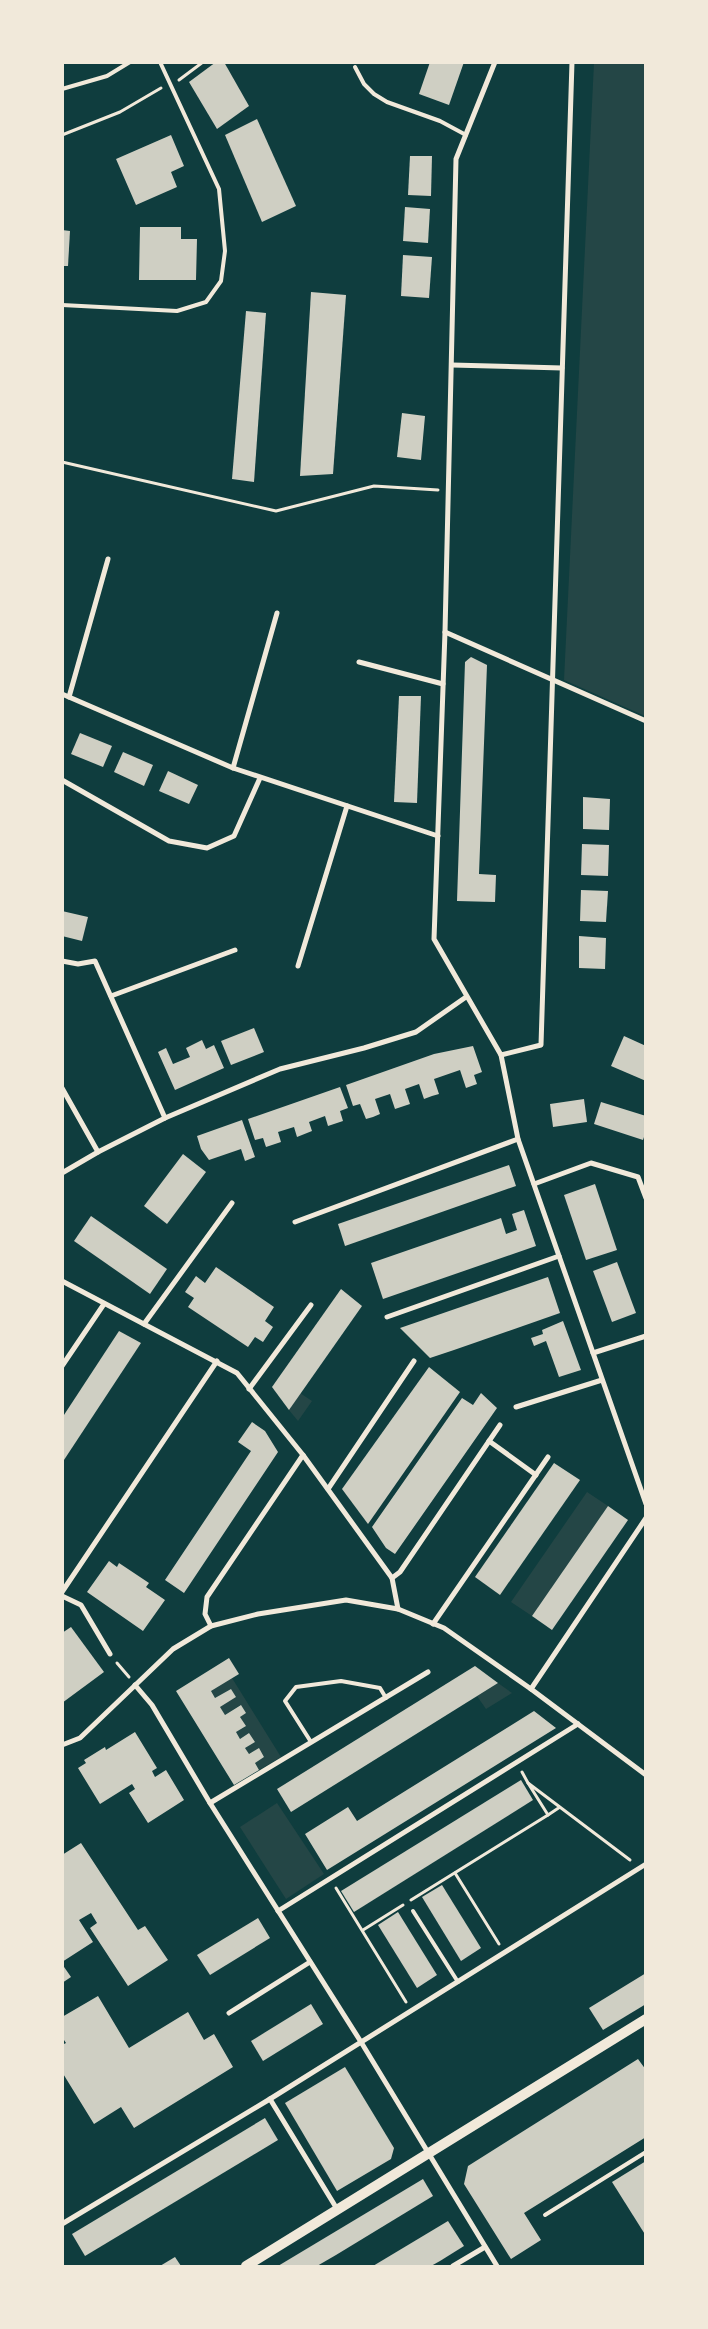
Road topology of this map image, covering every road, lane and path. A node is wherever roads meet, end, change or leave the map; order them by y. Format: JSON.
{"nodes":[{"id":1,"x":130,"y":62,"type":"edge"},
{"id":2,"x":160,"y":62,"type":"edge"},
{"id":3,"x":203,"y":62,"type":"edge"},
{"id":4,"x":495,"y":62,"type":"edge"},
{"id":5,"x":572,"y":62,"type":"edge"},
{"id":6,"x":355,"y":67,"type":"dead end"},
{"id":7,"x":170,"y":83,"type":"junction"},
{"id":8,"x":175,"y":83,"type":"dead end"},
{"id":9,"x":62,"y":89,"type":"edge"},
{"id":10,"x":466,"y":134,"type":"junction"},
{"id":11,"x":62,"y":135,"type":"edge"},
{"id":12,"x":62,"y":305,"type":"edge"},
{"id":13,"x":452,"y":365,"type":"junction"},
{"id":14,"x":562,"y":368,"type":"junction"},
{"id":15,"x":62,"y":462,"type":"edge"},
{"id":16,"x":448,"y":490,"type":"junction"},
{"id":17,"x":108,"y":559,"type":"dead end"},
{"id":18,"x":277,"y":613,"type":"dead end"},
{"id":19,"x":445,"y":632,"type":"junction"},
{"id":20,"x":359,"y":662,"type":"dead end"},
{"id":21,"x":552,"y":680,"type":"junction"},
{"id":22,"x":443,"y":684,"type":"junction"},
{"id":23,"x":62,"y":694,"type":"edge"},
{"id":24,"x":69,"y":697,"type":"junction"},
{"id":25,"x":646,"y":721,"type":"edge"},
{"id":26,"x":233,"y":768,"type":"junction"},
{"id":27,"x":260,"y":778,"type":"junction"},
{"id":28,"x":62,"y":780,"type":"edge"},
{"id":29,"x":347,"y":806,"type":"junction"},
{"id":30,"x":438,"y":836,"type":"junction"},
{"id":31,"x":235,"y":950,"type":"dead end"},
{"id":32,"x":62,"y":960,"type":"edge"},
{"id":33,"x":298,"y":966,"type":"dead end"},
{"id":34,"x":111,"y":996,"type":"junction"},
{"id":35,"x":466,"y":997,"type":"junction"},
{"id":36,"x":500,"y":1055,"type":"junction"},
{"id":37,"x":62,"y":1088,"type":"edge"},
{"id":38,"x":165,"y":1118,"type":"junction"},
{"id":39,"x":518,"y":1138,"type":"junction"},
{"id":40,"x":98,"y":1152,"type":"junction"},
{"id":41,"x":62,"y":1173,"type":"edge"},
{"id":42,"x":534,"y":1184,"type":"junction"},
{"id":43,"x":646,"y":1198,"type":"edge"},
{"id":44,"x":232,"y":1203,"type":"dead end"},
{"id":45,"x":294,"y":1222,"type":"dead end"},
{"id":46,"x":559,"y":1256,"type":"junction"},
{"id":47,"x":62,"y":1281,"type":"edge"},
{"id":48,"x":104,"y":1304,"type":"junction"},
{"id":49,"x":311,"y":1305,"type":"dead end"},
{"id":50,"x":387,"y":1317,"type":"dead end"},
{"id":51,"x":144,"y":1324,"type":"junction"},
{"id":52,"x":646,"y":1336,"type":"edge"},
{"id":53,"x":593,"y":1353,"type":"junction"},
{"id":54,"x":217,"y":1361,"type":"junction"},
{"id":55,"x":414,"y":1361,"type":"dead end"},
{"id":56,"x":62,"y":1366,"type":"edge"},
{"id":57,"x":602,"y":1380,"type":"junction"},
{"id":58,"x":249,"y":1389,"type":"junction"},
{"id":59,"x":516,"y":1407,"type":"dead end"},
{"id":60,"x":500,"y":1425,"type":"dead end"},
{"id":61,"x":489,"y":1441,"type":"junction"},
{"id":62,"x":303,"y":1455,"type":"junction"},
{"id":63,"x":548,"y":1457,"type":"dead end"},
{"id":64,"x":536,"y":1475,"type":"junction"},
{"id":65,"x":328,"y":1489,"type":"junction"},
{"id":66,"x":646,"y":1504,"type":"edge"},
{"id":67,"x":646,"y":1518,"type":"edge"},
{"id":68,"x":392,"y":1578,"type":"junction"},
{"id":69,"x":62,"y":1592,"type":"edge"},
{"id":70,"x":62,"y":1596,"type":"edge"},
{"id":71,"x":398,"y":1609,"type":"junction"},
{"id":72,"x":433,"y":1624,"type":"junction"},
{"id":73,"x":211,"y":1626,"type":"junction"},
{"id":74,"x":110,"y":1654,"type":"joint"},
{"id":75,"x":428,"y":1672,"type":"dead end"},
{"id":76,"x":135,"y":1685,"type":"junction"},
{"id":77,"x":531,"y":1689,"type":"junction"},
{"id":78,"x":386,"y":1698,"type":"junction"},
{"id":79,"x":578,"y":1724,"type":"junction"},
{"id":80,"x":310,"y":1742,"type":"junction"},
{"id":81,"x":62,"y":1745,"type":"edge"},
{"id":82,"x":646,"y":1775,"type":"edge"},
{"id":83,"x":210,"y":1803,"type":"junction"},
{"id":84,"x":560,"y":1807,"type":"junction"},
{"id":85,"x":548,"y":1815,"type":"junction"},
{"id":86,"x":643,"y":1866,"type":"edge"},
{"id":87,"x":454,"y":1873,"type":"junction"},
{"id":88,"x":330,"y":1879,"type":"junction"},
{"id":89,"x":278,"y":1911,"type":"junction"},
{"id":90,"x":413,"y":1911,"type":"dead end"},
{"id":91,"x":362,"y":1930,"type":"junction"},
{"id":92,"x":504,"y":1953,"type":"junction"},
{"id":93,"x":310,"y":1962,"type":"junction"},
{"id":94,"x":458,"y":1982,"type":"junction"},
{"id":95,"x":411,"y":2010,"type":"junction"},
{"id":96,"x":229,"y":2013,"type":"dead end"},
{"id":97,"x":646,"y":2019,"type":"edge"},
{"id":98,"x":361,"y":2042,"type":"junction"},
{"id":99,"x":270,"y":2099,"type":"junction"},
{"id":100,"x":646,"y":2152,"type":"edge"},
{"id":101,"x":429,"y":2154,"type":"junction"},
{"id":102,"x":337,"y":2210,"type":"junction"},
{"id":103,"x":545,"y":2215,"type":"dead end"},
{"id":104,"x":62,"y":2224,"type":"edge"},
{"id":105,"x":485,"y":2247,"type":"junction"},
{"id":106,"x":246,"y":2266,"type":"edge"},
{"id":107,"x":453,"y":2266,"type":"edge"},
{"id":108,"x":497,"y":2266,"type":"edge"}],
"edges":[{"from":1,"to":9,"type":"lane"},
{"from":2,"to":7,"type":"lane"},
{"from":3,"to":8,"type":"path"},
{"from":4,"to":10,"type":"street"},
{"from":5,"to":14,"type":"street"},
{"from":6,"to":10,"type":"lane"},
{"from":7,"to":11,"type":"path"},
{"from":7,"to":12,"type":"lane"},
{"from":10,"to":13,"type":"street"},
{"from":13,"to":14,"type":"street"},
{"from":13,"to":16,"type":"street"},
{"from":14,"to":21,"type":"street"},
{"from":15,"to":16,"type":"path"},
{"from":16,"to":19,"type":"street"},
{"from":17,"to":24,"type":"street"},
{"from":18,"to":26,"type":"street"},
{"from":19,"to":21,"type":"street"},
{"from":19,"to":22,"type":"street"},
{"from":20,"to":22,"type":"street"},
{"from":21,"to":25,"type":"street"},
{"from":21,"to":36,"type":"street"},
{"from":22,"to":30,"type":"street"},
{"from":23,"to":24,"type":"street"},
{"from":24,"to":26,"type":"street"},
{"from":26,"to":27,"type":"street"},
{"from":27,"to":28,"type":"street"},
{"from":27,"to":29,"type":"street"},
{"from":29,"to":30,"type":"street"},
{"from":29,"to":33,"type":"street"},
{"from":30,"to":35,"type":"street"},
{"from":31,"to":34,"type":"street"},
{"from":32,"to":34,"type":"street"},
{"from":34,"to":38,"type":"street"},
{"from":35,"to":36,"type":"street"},
{"from":35,"to":38,"type":"street"},
{"from":36,"to":39,"type":"street"},
{"from":37,"to":40,"type":"street"},
{"from":38,"to":40,"type":"street"},
{"from":39,"to":42,"type":"street"},
{"from":39,"to":45,"type":"street"},
{"from":40,"to":41,"type":"street"},
{"from":42,"to":43,"type":"street"},
{"from":42,"to":46,"type":"street"},
{"from":44,"to":51,"type":"street"},
{"from":46,"to":50,"type":"street"},
{"from":46,"to":53,"type":"street"},
{"from":47,"to":48,"type":"street"},
{"from":48,"to":51,"type":"street"},
{"from":48,"to":56,"type":"street"},
{"from":49,"to":58,"type":"street"},
{"from":51,"to":54,"type":"street"},
{"from":52,"to":53,"type":"street"},
{"from":53,"to":57,"type":"street"},
{"from":54,"to":58,"type":"street"},
{"from":54,"to":69,"type":"street"},
{"from":55,"to":65,"type":"street"},
{"from":57,"to":59,"type":"street"},
{"from":57,"to":66,"type":"street"},
{"from":58,"to":62,"type":"street"},
{"from":60,"to":61,"type":"street"},
{"from":61,"to":64,"type":"street"},
{"from":61,"to":68,"type":"street"},
{"from":62,"to":65,"type":"street"},
{"from":62,"to":73,"type":"street"},
{"from":63,"to":64,"type":"street"},
{"from":64,"to":72,"type":"street"},
{"from":65,"to":68,"type":"street"},
{"from":67,"to":77,"type":"street"},
{"from":68,"to":71,"type":"street"},
{"from":70,"to":74,"type":"street"},
{"from":71,"to":72,"type":"street"},
{"from":71,"to":73,"type":"street"},
{"from":72,"to":77,"type":"street"},
{"from":73,"to":76,"type":"street"},
{"from":74,"to":76,"type":"path"},
{"from":75,"to":78,"type":"street"},
{"from":76,"to":81,"type":"street"},
{"from":76,"to":83,"type":"street"},
{"from":77,"to":79,"type":"street"},
{"from":78,"to":80,"type":"street"},
{"from":78,"to":80,"type":"lane"},
{"from":79,"to":82,"type":"street"},
{"from":79,"to":88,"type":"street"},
{"from":80,"to":83,"type":"street"},
{"from":83,"to":89,"type":"street"},
{"from":84,"to":85,"type":"path"},
{"from":84,"to":85,"type":"path"},
{"from":84,"to":86,"type":"path"},
{"from":85,"to":87,"type":"path"},
{"from":86,"to":92,"type":"street"},
{"from":87,"to":91,"type":"path"},
{"from":87,"to":92,"type":"path"},
{"from":88,"to":89,"type":"street"},
{"from":88,"to":91,"type":"path"},
{"from":89,"to":93,"type":"street"},
{"from":90,"to":94,"type":"lane"},
{"from":91,"to":95,"type":"path"},
{"from":92,"to":94,"type":"street"},
{"from":93,"to":96,"type":"street"},
{"from":93,"to":98,"type":"street"},
{"from":94,"to":95,"type":"street"},
{"from":95,"to":98,"type":"street"},
{"from":97,"to":101,"type":"main road"},
{"from":98,"to":99,"type":"street"},
{"from":98,"to":101,"type":"street"},
{"from":99,"to":102,"type":"street"},
{"from":99,"to":104,"type":"street"},
{"from":100,"to":103,"type":"lane"},
{"from":101,"to":102,"type":"main road"},
{"from":101,"to":105,"type":"street"},
{"from":102,"to":106,"type":"main road"},
{"from":105,"to":107,"type":"street"},
{"from":105,"to":108,"type":"street"}]}
